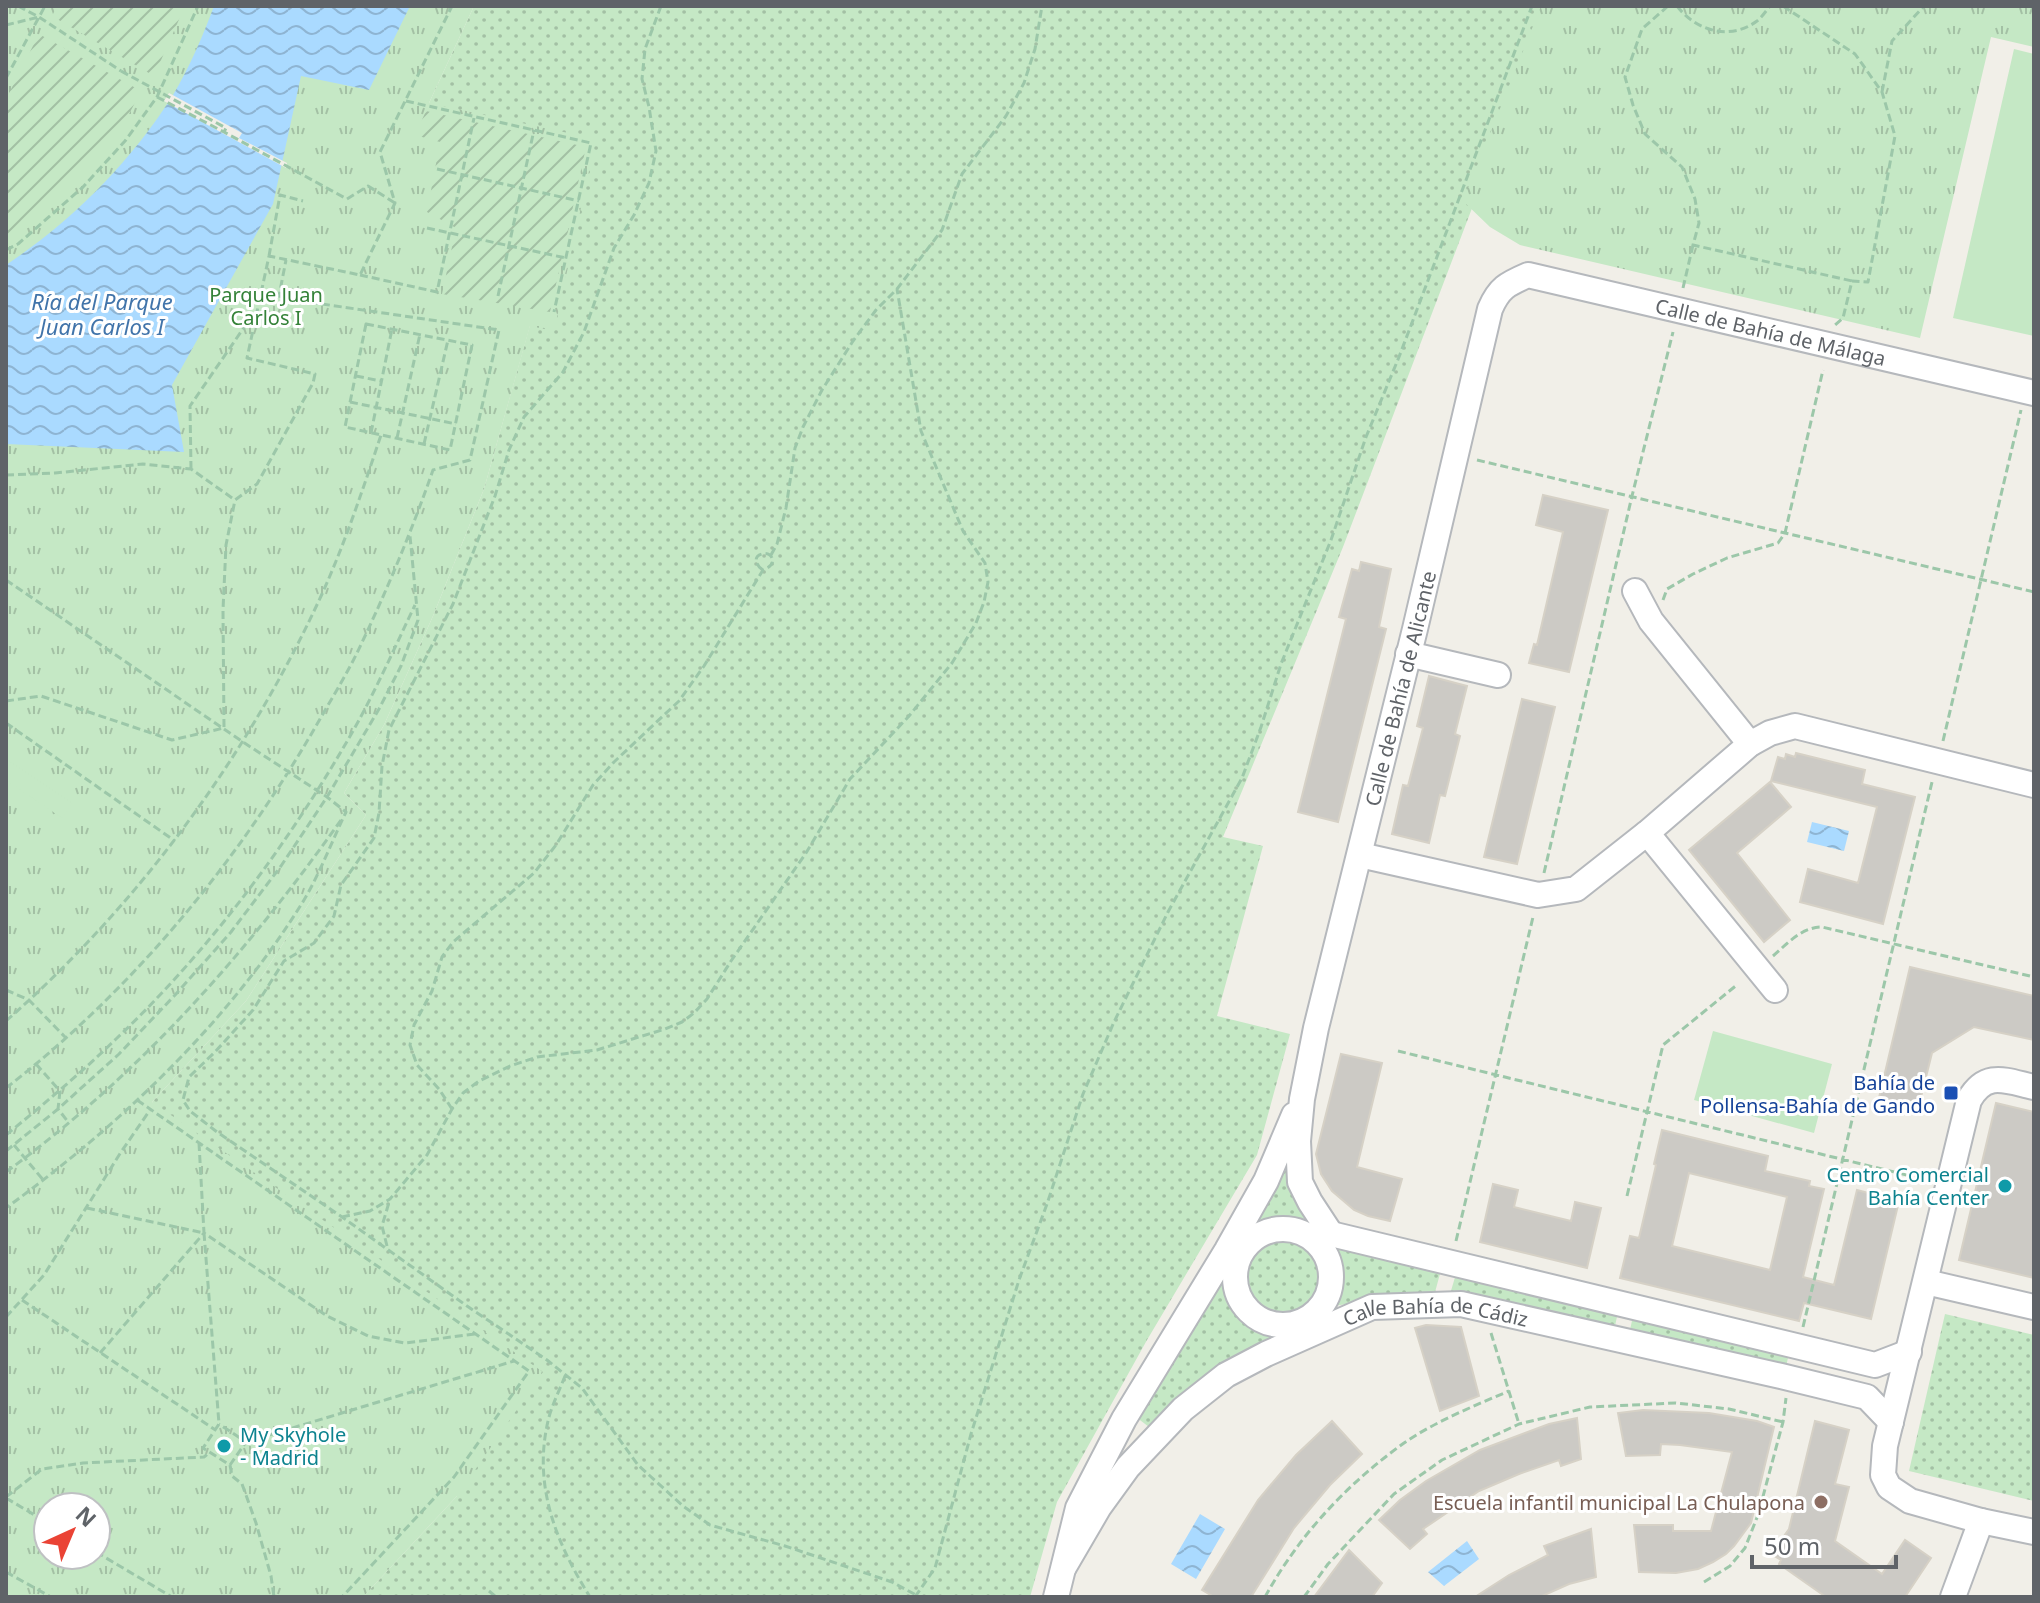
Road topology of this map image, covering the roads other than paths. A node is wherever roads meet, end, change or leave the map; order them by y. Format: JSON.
{"nodes":[{"id":1,"x":1509,"y":283,"type":"joint"},
{"id":2,"x":2028,"y":401,"type":"edge"},
{"id":3,"x":1635,"y":591,"type":"dead end"},
{"id":4,"x":1408,"y":654,"type":"junction"},
{"id":5,"x":1498,"y":675,"type":"dead end"},
{"id":6,"x":1750,"y":744,"type":"junction"},
{"id":7,"x":2034,"y":785,"type":"edge"},
{"id":8,"x":1647,"y":833,"type":"junction"},
{"id":9,"x":1360,"y":855,"type":"junction"},
{"id":10,"x":1775,"y":990,"type":"dead end"},
{"id":11,"x":2034,"y":1087,"type":"edge"},
{"id":12,"x":1302,"y":1099,"type":"junction"},
{"id":13,"x":1326,"y":1240,"type":"junction"},
{"id":14,"x":1233,"y":1253,"type":"junction"},
{"id":15,"x":1926,"y":1282,"type":"junction"},
{"id":16,"x":2034,"y":1307,"type":"edge"},
{"id":17,"x":1305,"y":1329,"type":"junction"},
{"id":18,"x":1909,"y":1352,"type":"junction"},
{"id":19,"x":1891,"y":1422,"type":"junction"},
{"id":20,"x":1981,"y":1521,"type":"junction"},
{"id":21,"x":2034,"y":1532,"type":"edge"},
{"id":22,"x":1064,"y":1567,"type":"junction"},
{"id":23,"x":1056,"y":1597,"type":"edge"},
{"id":24,"x":1953,"y":1597,"type":"edge"}],
"edges":[{"from":1,"to":2,"type":"street","name":"Calle de Bahía de Málaga"},
{"from":1,"to":4,"type":"street","name":"Calle de Bahía de Alicante"},
{"from":3,"to":6,"type":"street"},
{"from":4,"to":5,"type":"street"},
{"from":4,"to":9,"type":"street","name":"Calle de Bahía de Alicante"},
{"from":6,"to":7,"type":"street"},
{"from":6,"to":8,"type":"street"},
{"from":8,"to":9,"type":"street"},
{"from":8,"to":10,"type":"street"},
{"from":9,"to":12,"type":"street","name":"Calle de Bahía de Alicante"},
{"from":11,"to":15,"type":"street"},
{"from":12,"to":13,"type":"street","name":"Calle de Bahía de Alicante"},
{"from":12,"to":14,"type":"street","name":"Calle de Bahía de Alicante"},
{"from":13,"to":14,"type":"street"},
{"from":13,"to":17,"type":"street"},
{"from":13,"to":18,"type":"street","name":"Calle Bahía de Cádiz"},
{"from":14,"to":17,"type":"street"},
{"from":14,"to":22,"type":"street","name":"Calle Bahía de Cádiz"},
{"from":15,"to":16,"type":"street"},
{"from":15,"to":18,"type":"street"},
{"from":17,"to":19,"type":"street","name":"Calle Bahía de Cádiz"},
{"from":17,"to":22,"type":"street","name":"Calle Bahía de Cádiz"},
{"from":18,"to":19,"type":"street"},
{"from":19,"to":20,"type":"street"},
{"from":20,"to":21,"type":"street"},
{"from":20,"to":24,"type":"street"},
{"from":22,"to":23,"type":"street","name":"Calle Bahía de Cádiz"}]}
